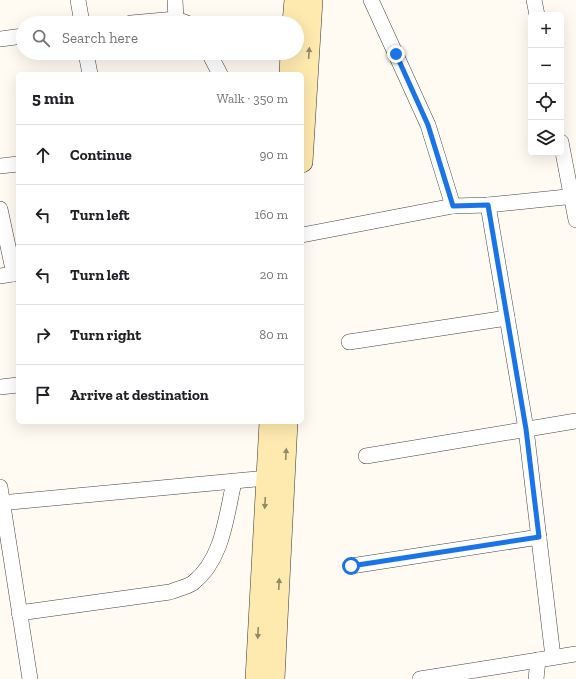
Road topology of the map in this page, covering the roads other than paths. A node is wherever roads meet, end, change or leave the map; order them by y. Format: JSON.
{"nodes":[{"id":1,"x":78,"y":0,"type":"edge"},
{"id":2,"x":175,"y":0,"type":"edge"},
{"id":3,"x":295,"y":0,"type":"edge"},
{"id":4,"x":312,"y":0,"type":"edge"},
{"id":5,"x":371,"y":0,"type":"edge"},
{"id":6,"x":534,"y":0,"type":"edge"},
{"id":7,"x":536,"y":12,"type":"edge"},
{"id":8,"x":81,"y":16,"type":"edge"},
{"id":9,"x":180,"y":16,"type":"edge"},
{"id":10,"x":294,"y":16,"type":"edge"},
{"id":11,"x":16,"y":37,"type":"edge"},
{"id":12,"x":0,"y":39,"type":"edge"},
{"id":13,"x":87,"y":60,"type":"edge"},
{"id":14,"x":213,"y":60,"type":"edge"},
{"id":15,"x":291,"y":60,"type":"edge"},
{"id":16,"x":90,"y":72,"type":"edge"},
{"id":17,"x":219,"y":72,"type":"edge"},
{"id":18,"x":290,"y":72,"type":"edge"},
{"id":19,"x":304,"y":130,"type":"edge"},
{"id":20,"x":564,"y":155,"type":"edge"},
{"id":21,"x":16,"y":164,"type":"edge"},
{"id":22,"x":0,"y":166,"type":"edge"},
{"id":23,"x":574,"y":197,"type":"edge"},
{"id":24,"x":488,"y":205,"type":"junction"},
{"id":25,"x":453,"y":206,"type":"junction"},
{"id":26,"x":0,"y":209,"type":"edge"},
{"id":27,"x":576,"y":220,"type":"edge"},
{"id":28,"x":304,"y":234,"type":"edge"},
{"id":29,"x":11,"y":274,"type":"edge"},
{"id":30,"x":507,"y":318,"type":"junction"},
{"id":31,"x":349,"y":342,"type":"dead end"},
{"id":32,"x":16,"y":385,"type":"edge"},
{"id":33,"x":0,"y":387,"type":"edge"},
{"id":34,"x":576,"y":421,"type":"edge"},
{"id":35,"x":270,"y":424,"type":"edge"},
{"id":36,"x":287,"y":424,"type":"edge"},
{"id":37,"x":526,"y":429,"type":"junction"},
{"id":38,"x":366,"y":456,"type":"dead end"},
{"id":39,"x":266,"y":478,"type":"junction"},
{"id":40,"x":234,"y":482,"type":"junction"},
{"id":41,"x":0,"y":487,"type":"edge"},
{"id":42,"x":1,"y":503,"type":"edge"},
{"id":43,"x":539,"y":537,"type":"junction"},
{"id":44,"x":351,"y":566,"type":"dead end"},
{"id":45,"x":19,"y":613,"type":"junction"},
{"id":46,"x":576,"y":654,"type":"edge"},
{"id":47,"x":553,"y":657,"type":"junction"},
{"id":48,"x":538,"y":660,"type":"junction"},
{"id":49,"x":30,"y":679,"type":"edge"},
{"id":50,"x":256,"y":679,"type":"edge"},
{"id":51,"x":274,"y":679,"type":"edge"},
{"id":52,"x":420,"y":679,"type":"edge"},
{"id":53,"x":536,"y":679,"type":"edge"}],
"edges":[{"from":1,"to":8,"type":"street"},
{"from":2,"to":9,"type":"street"},
{"from":3,"to":10,"type":"street"},
{"from":19,"to":4,"type":"street","one_way":true},
{"from":5,"to":25,"type":"street"},
{"from":6,"to":7,"type":"street"},
{"from":11,"to":12,"type":"street"},
{"from":13,"to":16,"type":"street"},
{"from":14,"to":17,"type":"street"},
{"from":15,"to":18,"type":"street"},
{"from":20,"to":23,"type":"street"},
{"from":21,"to":22,"type":"street"},
{"from":23,"to":24,"type":"street"},
{"from":23,"to":27,"type":"street"},
{"from":24,"to":25,"type":"street"},
{"from":24,"to":30,"type":"street"},
{"from":25,"to":28,"type":"street"},
{"from":26,"to":29,"type":"street"},
{"from":30,"to":31,"type":"street"},
{"from":30,"to":37,"type":"street"},
{"from":32,"to":33,"type":"street"},
{"from":34,"to":37,"type":"street"},
{"from":35,"to":39,"type":"street"},
{"from":51,"to":36,"type":"street","one_way":true},
{"from":37,"to":38,"type":"street"},
{"from":37,"to":43,"type":"street"},
{"from":39,"to":40,"type":"street"},
{"from":39,"to":50,"type":"street","one_way":true},
{"from":40,"to":42,"type":"street"},
{"from":40,"to":45,"type":"street"},
{"from":41,"to":42,"type":"street"},
{"from":42,"to":45,"type":"street"},
{"from":43,"to":44,"type":"street"},
{"from":43,"to":47,"type":"street"},
{"from":45,"to":49,"type":"street"},
{"from":46,"to":47,"type":"street"},
{"from":47,"to":48,"type":"street"},
{"from":48,"to":52,"type":"street"},
{"from":48,"to":53,"type":"street"}]}
